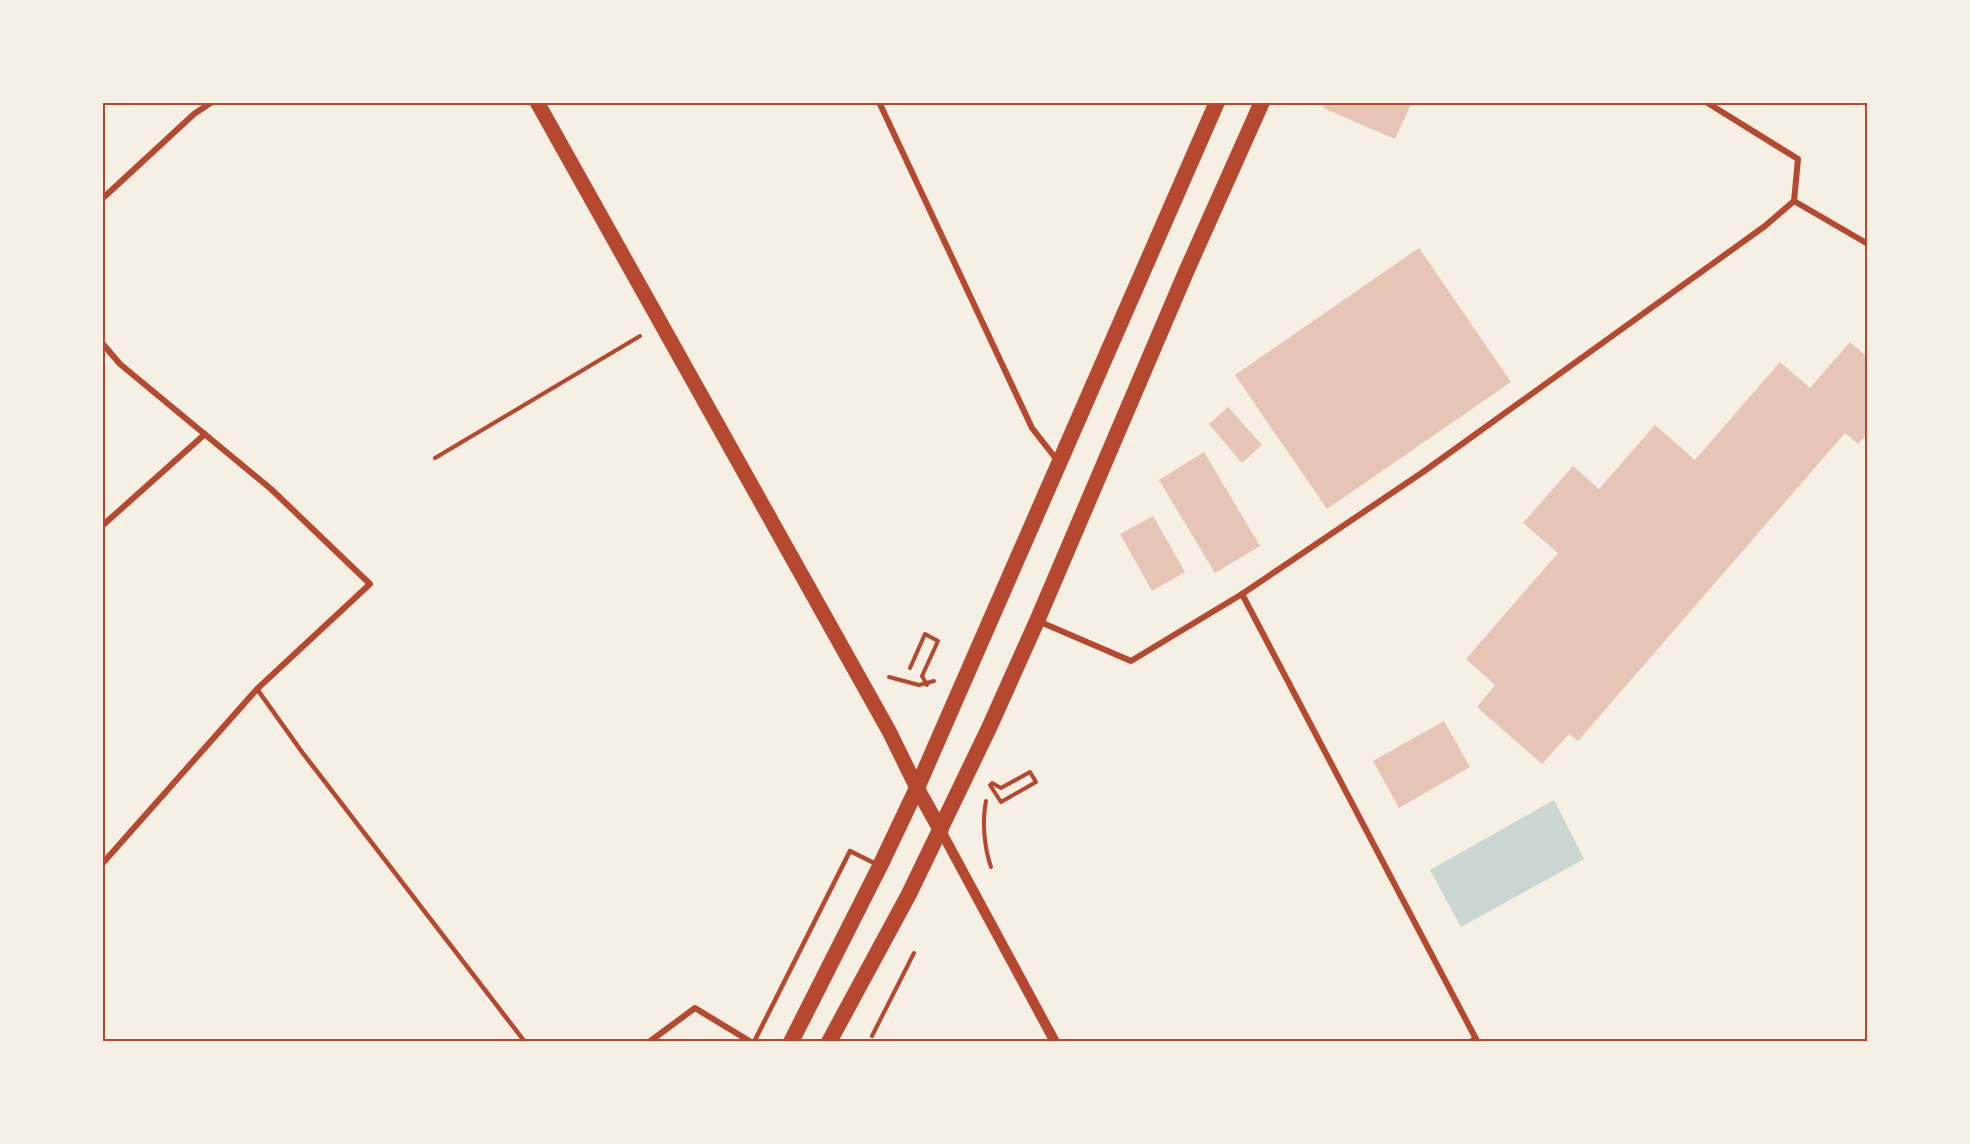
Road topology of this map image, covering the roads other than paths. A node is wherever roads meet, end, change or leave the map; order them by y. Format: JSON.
{"nodes":[{"id":1,"x":212,"y":102,"type":"edge"},
{"id":2,"x":537,"y":102,"type":"edge"},
{"id":3,"x":880,"y":102,"type":"edge"},
{"id":4,"x":1217,"y":102,"type":"edge"},
{"id":5,"x":1262,"y":102,"type":"edge"},
{"id":6,"x":1706,"y":102,"type":"edge"},
{"id":7,"x":102,"y":199,"type":"edge"},
{"id":8,"x":1794,"y":201,"type":"junction"},
{"id":9,"x":1868,"y":244,"type":"edge"},
{"id":10,"x":102,"y":343,"type":"edge"},
{"id":11,"x":205,"y":434,"type":"junction"},
{"id":12,"x":1059,"y":462,"type":"junction"},
{"id":13,"x":102,"y":526,"type":"edge"},
{"id":14,"x":1242,"y":594,"type":"junction"},
{"id":15,"x":1037,"y":621,"type":"junction"},
{"id":16,"x":257,"y":689,"type":"junction"},
{"id":17,"x":917,"y":788,"type":"junction"},
{"id":18,"x":941,"y":831,"type":"junction"},
{"id":19,"x":102,"y":864,"type":"edge"},
{"id":20,"x":880,"y":866,"type":"junction"},
{"id":21,"x":525,"y":1042,"type":"edge"},
{"id":22,"x":649,"y":1042,"type":"edge"},
{"id":23,"x":752,"y":1042,"type":"edge"},
{"id":24,"x":791,"y":1042,"type":"edge"},
{"id":25,"x":829,"y":1042,"type":"edge"},
{"id":26,"x":1055,"y":1042,"type":"edge"},
{"id":27,"x":1470,"y":1042,"type":"edge"}],
"edges":[{"from":1,"to":7,"type":"street"},
{"from":2,"to":17,"type":"main road"},
{"from":3,"to":12,"type":"street"},
{"from":4,"to":12,"type":"highway"},
{"from":5,"to":15,"type":"highway"},
{"from":6,"to":8,"type":"street"},
{"from":8,"to":9,"type":"street"},
{"from":8,"to":14,"type":"street"},
{"from":10,"to":11,"type":"street"},
{"from":11,"to":13,"type":"street"},
{"from":11,"to":16,"type":"street"},
{"from":12,"to":17,"type":"highway"},
{"from":14,"to":15,"type":"street"},
{"from":14,"to":27,"type":"street"},
{"from":15,"to":18,"type":"highway"},
{"from":16,"to":19,"type":"street"},
{"from":16,"to":21,"type":"lane"},
{"from":17,"to":18,"type":"main road"},
{"from":17,"to":20,"type":"highway"},
{"from":18,"to":25,"type":"highway"},
{"from":18,"to":26,"type":"street"},
{"from":20,"to":23,"type":"lane"},
{"from":20,"to":24,"type":"highway"},
{"from":22,"to":23,"type":"street"}]}
